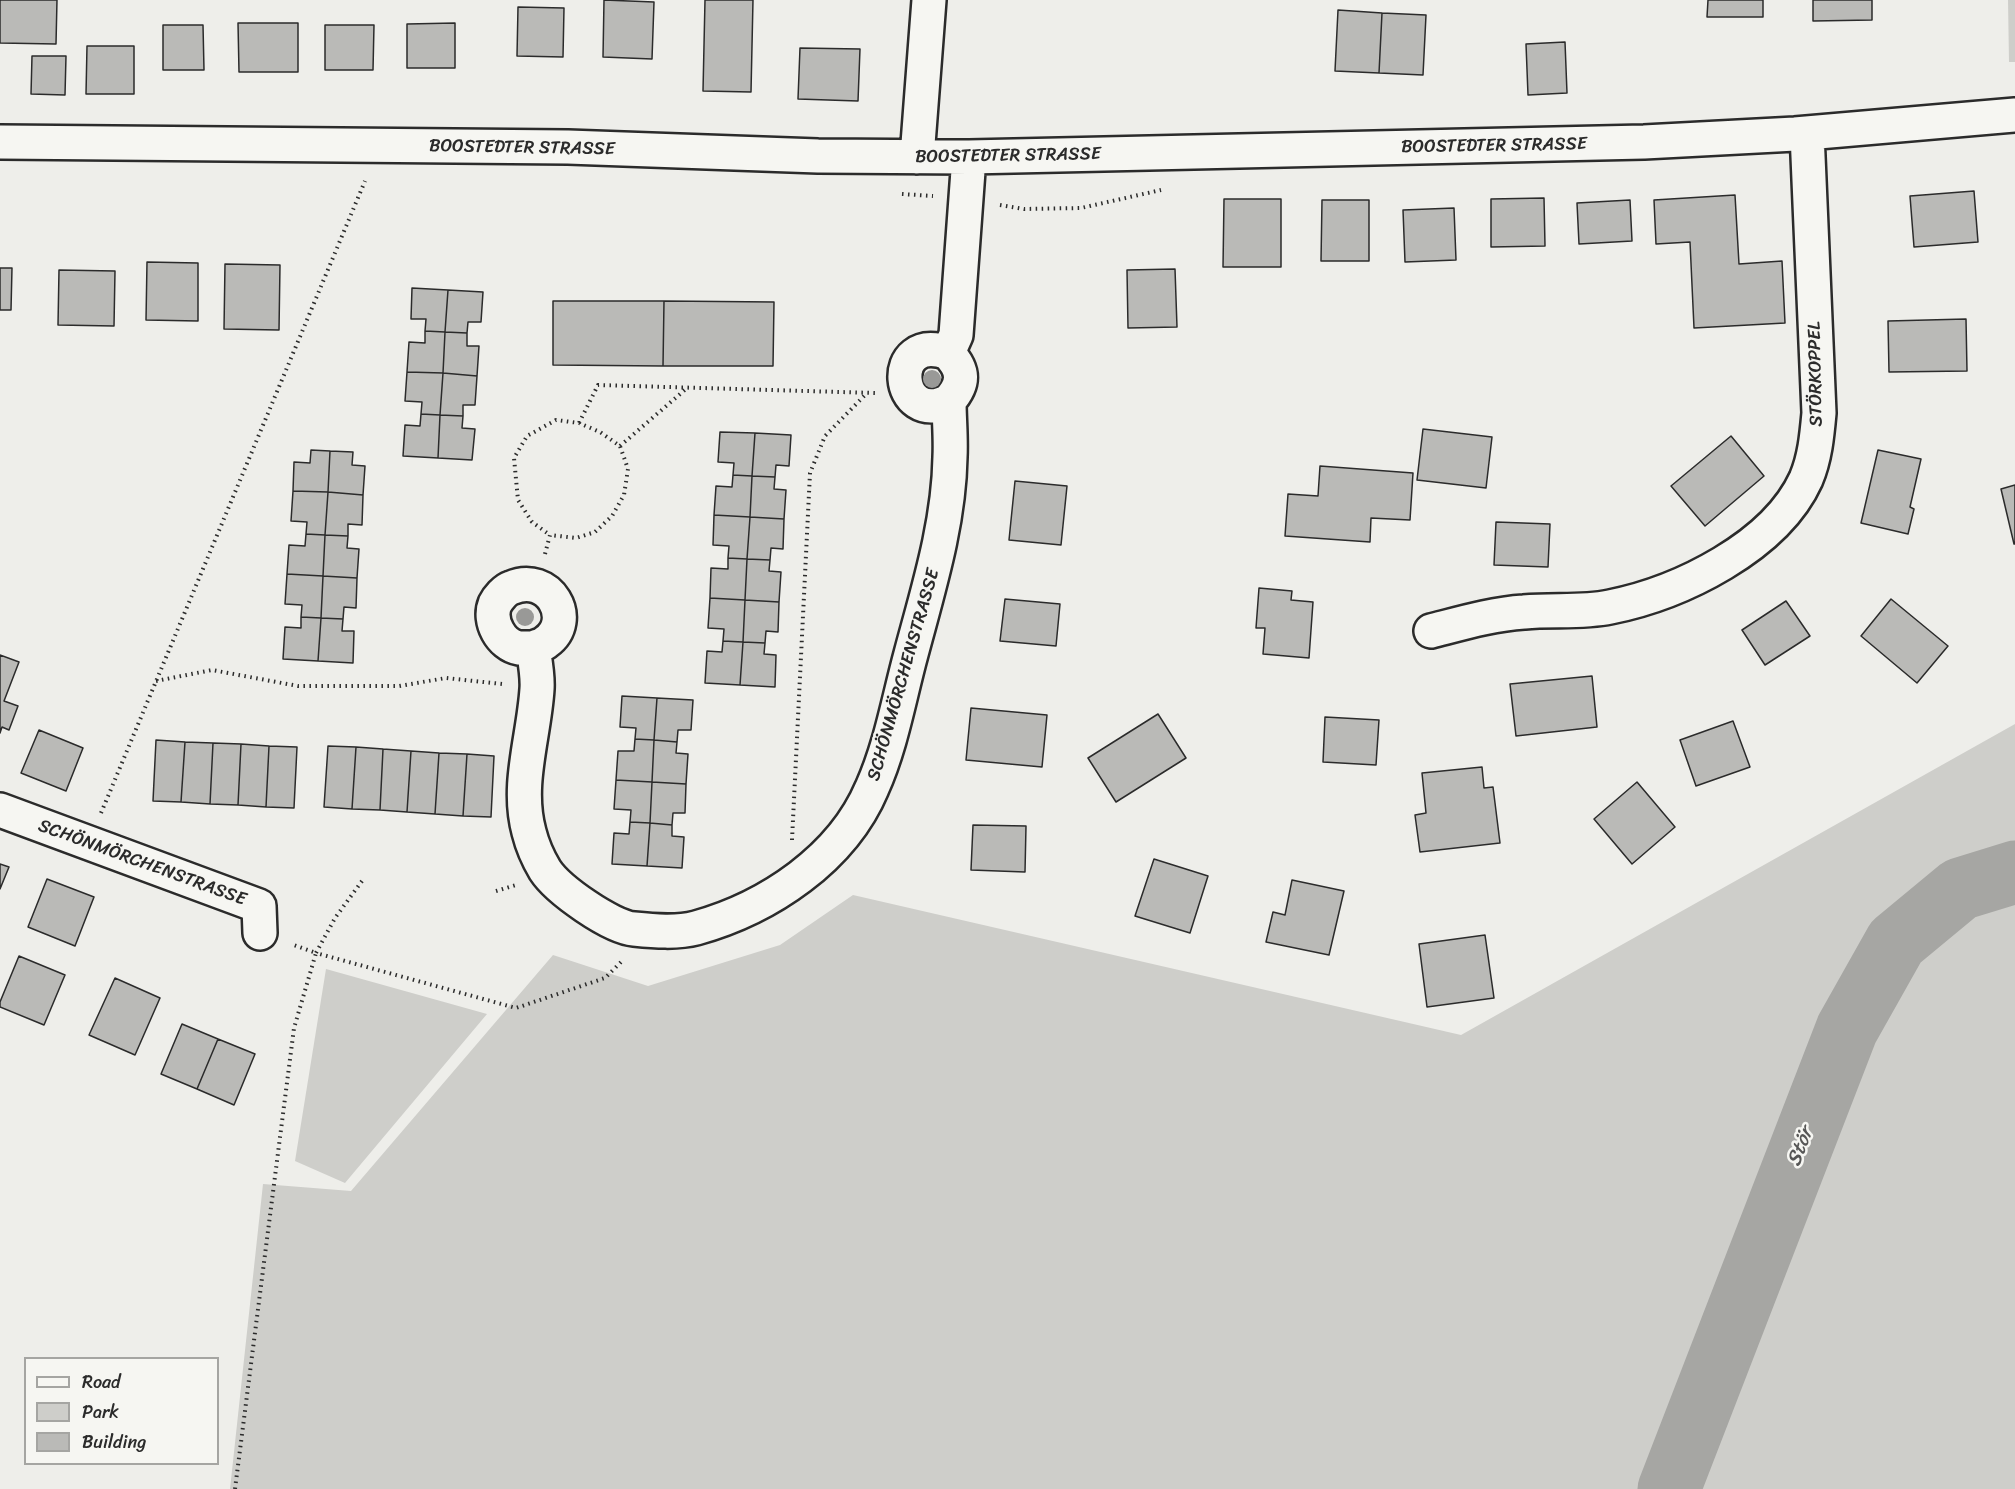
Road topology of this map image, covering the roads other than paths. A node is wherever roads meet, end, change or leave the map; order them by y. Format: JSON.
{"nodes":[{"id":1,"x":928,"y":0,"type":"edge"},
{"id":2,"x":2015,"y":115,"type":"edge"},
{"id":3,"x":1807,"y":133,"type":"junction"},
{"id":4,"x":0,"y":142,"type":"edge"},
{"id":5,"x":917,"y":157,"type":"junction"},
{"id":6,"x":969,"y":157,"type":"junction"},
{"id":7,"x":948,"y":353,"type":"junction"},
{"id":8,"x":949,"y":400,"type":"junction"},
{"id":9,"x":1431,"y":631,"type":"dead end"},
{"id":10,"x":533,"y":648,"type":"junction"},
{"id":11,"x":0,"y":810,"type":"edge"},
{"id":12,"x":261,"y":933,"type":"road end"}],
"edges":[{"from":1,"to":5,"type":"street"},
{"from":2,"to":3,"type":"street","name":"BOOSTEDTER STRASSE"},
{"from":3,"to":6,"type":"street","name":"BOOSTEDTER STRASSE"},
{"from":3,"to":9,"type":"street","name":"STÖRKOPPEL"},
{"from":4,"to":5,"type":"street","name":"BOOSTEDTER STRASSE"},
{"from":5,"to":6,"type":"street","name":"BOOSTEDTER STRASSE"},
{"from":6,"to":7,"type":"street"},
{"from":7,"to":8,"type":"street","name":"SCHÖNMÖRCHENSTRASSE"},
{"from":7,"to":8,"type":"street"},
{"from":8,"to":10,"type":"street","name":"SCHÖNMÖRCHENSTRASSE"},
{"from":10,"to":10,"type":"street"},
{"from":11,"to":12,"type":"street","name":"SCHÖNMÖRCHENSTRASSE"}]}
